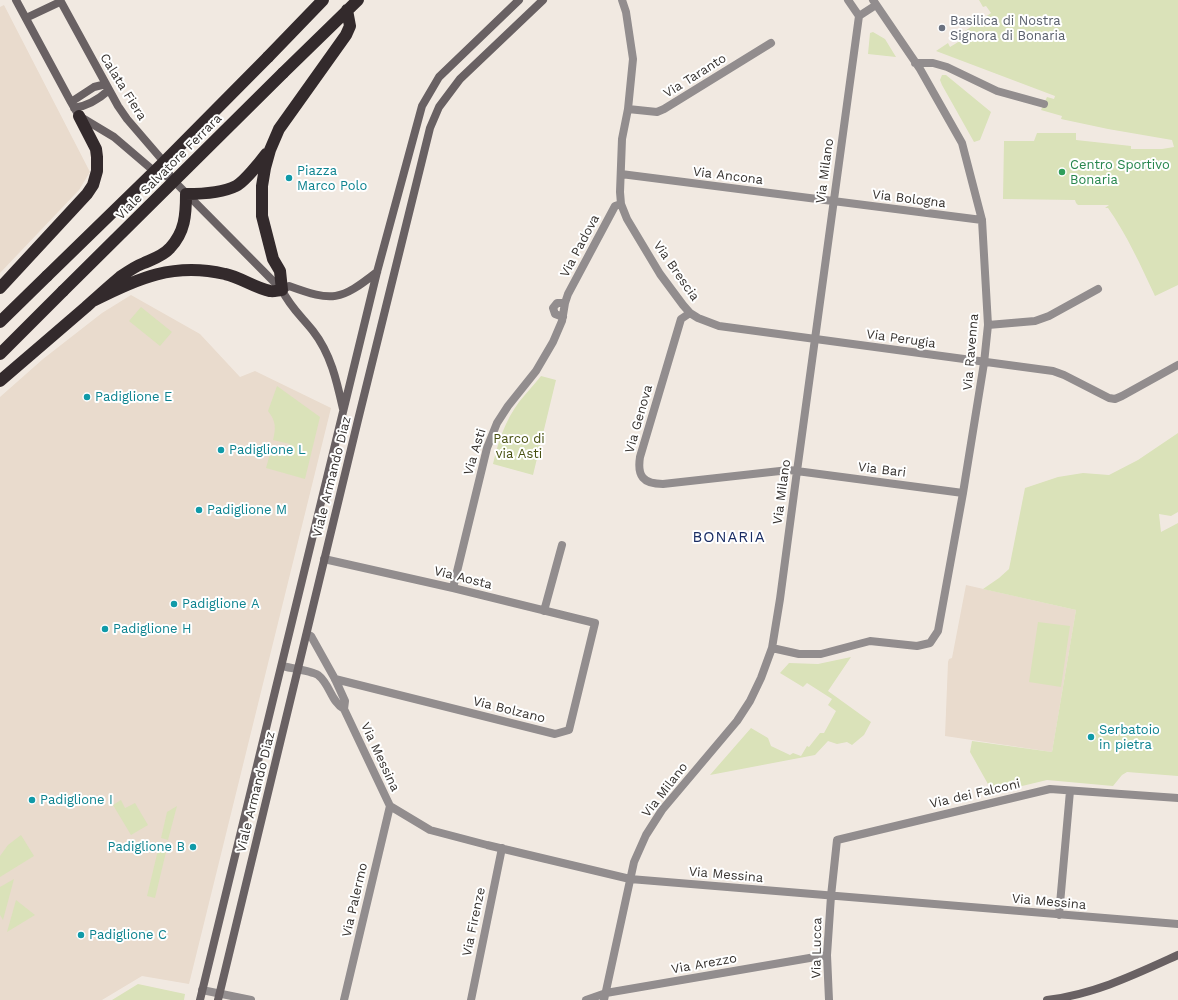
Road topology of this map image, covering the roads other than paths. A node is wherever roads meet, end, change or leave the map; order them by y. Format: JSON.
{"nodes":[{"id":1,"x":16,"y":0,"type":"edge"},
{"id":2,"x":322,"y":0,"type":"edge"},
{"id":3,"x":358,"y":0,"type":"edge"},
{"id":4,"x":519,"y":0,"type":"edge"},
{"id":5,"x":543,"y":0,"type":"edge"},
{"id":6,"x":622,"y":0,"type":"edge"},
{"id":7,"x":848,"y":0,"type":"edge"},
{"id":8,"x":60,"y":1,"type":"edge"},
{"id":9,"x":874,"y":2,"type":"edge"},
{"id":10,"x":347,"y":10,"type":"junction"},
{"id":11,"x":858,"y":16,"type":"junction"},
{"id":12,"x":26,"y":18,"type":"junction"},
{"id":13,"x":771,"y":43,"type":"dead end"},
{"id":14,"x":915,"y":63,"type":"junction"},
{"id":15,"x":108,"y":87,"type":"junction"},
{"id":16,"x":1044,"y":104,"type":"dead end"},
{"id":17,"x":75,"y":109,"type":"junction"},
{"id":18,"x":628,"y":109,"type":"junction"},
{"id":19,"x":270,"y":150,"type":"junction"},
{"id":20,"x":621,"y":174,"type":"junction"},
{"id":21,"x":171,"y":178,"type":"junction"},
{"id":22,"x":186,"y":194,"type":"junction"},
{"id":23,"x":833,"y":202,"type":"junction"},
{"id":24,"x":621,"y":204,"type":"junction"},
{"id":25,"x":982,"y":220,"type":"junction"},
{"id":26,"x":377,"y":272,"type":"junction"},
{"id":27,"x":0,"y":288,"type":"edge"},
{"id":28,"x":282,"y":290,"type":"junction"},
{"id":29,"x":1098,"y":290,"type":"dead end"},
{"id":30,"x":93,"y":301,"type":"junction"},
{"id":31,"x":690,"y":312,"type":"junction"},
{"id":32,"x":563,"y":317,"type":"joint"},
{"id":33,"x":0,"y":322,"type":"edge"},
{"id":34,"x":988,"y":325,"type":"junction"},
{"id":35,"x":815,"y":339,"type":"junction"},
{"id":36,"x":0,"y":354,"type":"edge"},
{"id":37,"x":984,"y":363,"type":"junction"},
{"id":38,"x":1178,"y":365,"type":"edge"},
{"id":39,"x":0,"y":381,"type":"edge"},
{"id":40,"x":344,"y":410,"type":"junction"},
{"id":41,"x":798,"y":471,"type":"junction"},
{"id":42,"x":963,"y":493,"type":"junction"},
{"id":43,"x":562,"y":545,"type":"dead end"},
{"id":44,"x":324,"y":559,"type":"junction"},
{"id":45,"x":452,"y":588,"type":"junction"},
{"id":46,"x":544,"y":611,"type":"junction"},
{"id":47,"x":595,"y":623,"type":"joint"},
{"id":48,"x":306,"y":634,"type":"junction"},
{"id":49,"x":772,"y":648,"type":"junction"},
{"id":50,"x":282,"y":666,"type":"junction"},
{"id":51,"x":298,"y":670,"type":"junction"},
{"id":52,"x":335,"y":679,"type":"junction"},
{"id":53,"x":344,"y":709,"type":"junction"},
{"id":54,"x":1070,"y":791,"type":"junction"},
{"id":55,"x":1178,"y":798,"type":"edge"},
{"id":56,"x":390,"y":806,"type":"junction"},
{"id":57,"x":502,"y":848,"type":"junction"},
{"id":58,"x":630,"y":879,"type":"junction"},
{"id":59,"x":831,"y":896,"type":"junction"},
{"id":60,"x":1059,"y":915,"type":"junction"},
{"id":61,"x":1178,"y":924,"type":"edge"},
{"id":62,"x":827,"y":955,"type":"junction"},
{"id":63,"x":1178,"y":955,"type":"edge"},
{"id":64,"x":202,"y":990,"type":"junction"},
{"id":65,"x":605,"y":996,"type":"edge"},
{"id":66,"x":219,"y":997,"type":"edge"},
{"id":67,"x":1058,"y":999,"type":"edge"},
{"id":68,"x":200,"y":1000,"type":"edge"},
{"id":69,"x":251,"y":1000,"type":"edge"},
{"id":70,"x":344,"y":1000,"type":"edge"},
{"id":71,"x":471,"y":1000,"type":"edge"},
{"id":72,"x":586,"y":1000,"type":"edge"},
{"id":73,"x":829,"y":1000,"type":"edge"},
{"id":74,"x":1047,"y":1000,"type":"edge"}],
"edges":[{"from":1,"to":12,"type":"main road"},
{"from":2,"to":33,"type":"highway","name":"Viale Salvatore Ferrara","bridge":true},
{"from":3,"to":10,"type":"highway","name":"Viale Salvatore Ferrara"},
{"from":4,"to":26,"type":"main road","name":"Viale Armando Diaz"},
{"from":5,"to":44,"type":"main road","name":"Viale Armando Diaz"},
{"from":6,"to":18,"type":"street"},
{"from":7,"to":11,"type":"street"},
{"from":8,"to":12,"type":"main road"},
{"from":8,"to":15,"type":"main road","name":"Calata Fiera"},
{"from":9,"to":11,"type":"street"},
{"from":9,"to":14,"type":"street","name":"Via Ravenna"},
{"from":10,"to":19,"type":"highway"},
{"from":10,"to":36,"type":"highway","name":"Viale Salvatore Ferrara","bridge":true},
{"from":11,"to":23,"type":"street","name":"Via Milano"},
{"from":12,"to":17,"type":"main road"},
{"from":13,"to":18,"type":"street","name":"Via Taranto"},
{"from":14,"to":16,"type":"street"},
{"from":14,"to":25,"type":"street","name":"Via Ravenna"},
{"from":15,"to":17,"type":"main road"},
{"from":15,"to":17,"type":"main road"},
{"from":15,"to":21,"type":"main road","name":"Calata Fiera"},
{"from":17,"to":21,"type":"main road"},
{"from":17,"to":27,"type":"highway"},
{"from":18,"to":20,"type":"street"},
{"from":19,"to":22,"type":"highway"},
{"from":19,"to":28,"type":"highway"},
{"from":20,"to":23,"type":"street","name":"Via Ancona"},
{"from":20,"to":24,"type":"street","name":"Via Brescia"},
{"from":21,"to":22,"type":"main road"},
{"from":22,"to":28,"type":"main road"},
{"from":22,"to":30,"type":"highway"},
{"from":23,"to":25,"type":"street","name":"Via Bologna"},
{"from":23,"to":35,"type":"street","name":"Via Milano"},
{"from":24,"to":31,"type":"street","name":"Via Brescia"},
{"from":24,"to":32,"type":"street","name":"Via Padova"},
{"from":25,"to":34,"type":"street","name":"Via Ravenna"},
{"from":26,"to":28,"type":"main road"},
{"from":26,"to":40,"type":"main road","name":"Viale Armando Diaz"},
{"from":28,"to":30,"type":"highway"},
{"from":28,"to":40,"type":"main road"},
{"from":29,"to":34,"type":"street"},
{"from":30,"to":39,"type":"highway"},
{"from":31,"to":35,"type":"street","name":"Via Brescia"},
{"from":31,"to":41,"type":"street","name":"Via Genova"},
{"from":32,"to":45,"type":"street","name":"Via Asti"},
{"from":34,"to":37,"type":"street","name":"Via Ravenna"},
{"from":35,"to":37,"type":"street","name":"Via Perugia"},
{"from":35,"to":41,"type":"street","name":"Via Milano"},
{"from":37,"to":38,"type":"street","name":"Via Perugia"},
{"from":37,"to":42,"type":"street","name":"Via Ravenna"},
{"from":40,"to":50,"type":"main road","name":"Viale Armando Diaz"},
{"from":41,"to":42,"type":"street","name":"Via Bari"},
{"from":41,"to":49,"type":"street","name":"Via Milano"},
{"from":42,"to":49,"type":"street","name":"Via Ravenna"},
{"from":43,"to":46,"type":"street"},
{"from":44,"to":45,"type":"street","name":"Via Aosta"},
{"from":44,"to":48,"type":"main road","name":"Viale Armando Diaz"},
{"from":45,"to":46,"type":"street","name":"Via Aosta"},
{"from":46,"to":47,"type":"street","name":"Via Aosta"},
{"from":47,"to":52,"type":"street","name":"Via Bolzano"},
{"from":48,"to":51,"type":"main road","name":"Viale Armando Diaz"},
{"from":48,"to":52,"type":"street","name":"Via Messina"},
{"from":49,"to":58,"type":"street","name":"Via Milano"},
{"from":50,"to":51,"type":"street","name":"Via Messina"},
{"from":50,"to":64,"type":"main road","name":"Viale Armando Diaz"},
{"from":51,"to":53,"type":"street","name":"Via Messina"},
{"from":51,"to":66,"type":"main road","name":"Viale Armando Diaz"},
{"from":52,"to":53,"type":"street","name":"Via Messina"},
{"from":53,"to":56,"type":"street","name":"Via Messina"},
{"from":54,"to":55,"type":"street","name":"Via dei Falconi"},
{"from":54,"to":59,"type":"street","name":"Via dei Falconi"},
{"from":54,"to":60,"type":"street"},
{"from":56,"to":57,"type":"street","name":"Via Messina"},
{"from":56,"to":70,"type":"street","name":"Via Palermo"},
{"from":57,"to":58,"type":"street","name":"Via Messina"},
{"from":57,"to":71,"type":"street","name":"Via Firenze"},
{"from":58,"to":59,"type":"street","name":"Via Messina"},
{"from":58,"to":65,"type":"street","name":"Via Milano"},
{"from":59,"to":60,"type":"street","name":"Via Messina"},
{"from":59,"to":62,"type":"street","name":"Via Lucca"},
{"from":60,"to":61,"type":"street","name":"Via Messina"},
{"from":62,"to":65,"type":"street","name":"Via Arezzo"},
{"from":62,"to":73,"type":"street","name":"Via Lucca"},
{"from":63,"to":67,"type":"main road"},
{"from":64,"to":66,"type":"street"},
{"from":64,"to":68,"type":"main road","name":"Viale Armando Diaz"},
{"from":65,"to":72,"type":"street","name":"Via Arezzo"},
{"from":66,"to":69,"type":"street"},
{"from":67,"to":74,"type":"main road"}]}
